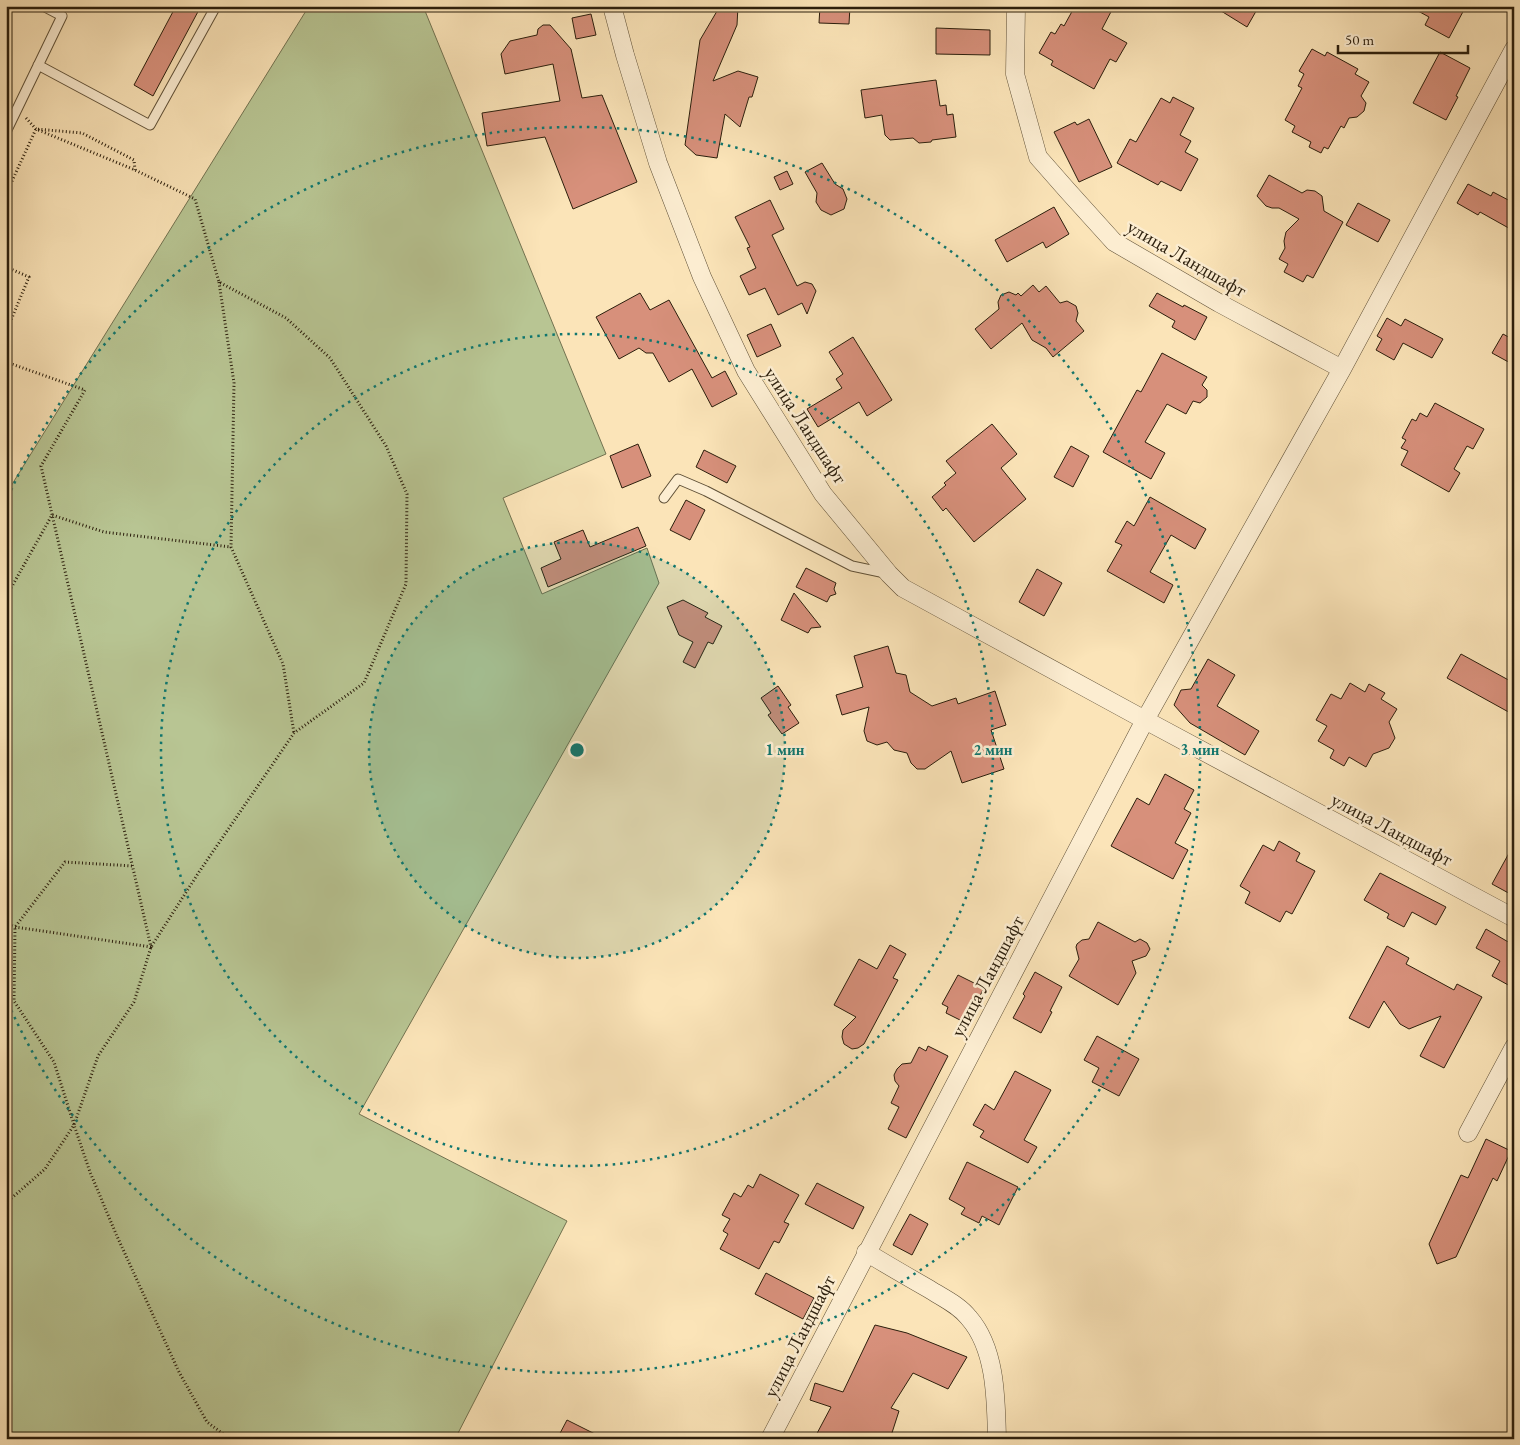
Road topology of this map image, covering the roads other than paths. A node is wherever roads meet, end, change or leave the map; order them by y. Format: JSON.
{"nodes":[{"id":1,"x":43,"y":6,"type":"edge"},
{"id":2,"x":216,"y":6,"type":"edge"},
{"id":3,"x":612,"y":6,"type":"edge"},
{"id":4,"x":1016,"y":6,"type":"edge"},
{"id":5,"x":1514,"y":49,"type":"edge"},
{"id":6,"x":38,"y":66,"type":"junction"},
{"id":7,"x":6,"y":132,"type":"edge"},
{"id":8,"x":1342,"y":370,"type":"junction"},
{"id":9,"x":664,"y":498,"type":"dead end"},
{"id":10,"x":889,"y":574,"type":"junction"},
{"id":11,"x":1145,"y":720,"type":"junction"},
{"id":12,"x":1514,"y":918,"type":"edge"},
{"id":13,"x":1514,"y":1047,"type":"edge"},
{"id":14,"x":1468,"y":1133,"type":"dead end"},
{"id":15,"x":866,"y":1252,"type":"junction"},
{"id":16,"x":770,"y":1439,"type":"edge"},
{"id":17,"x":996,"y":1439,"type":"edge"}],
"edges":[{"from":1,"to":6,"type":"lane"},
{"from":2,"to":6,"type":"lane"},
{"from":3,"to":10,"type":"street","name":"улица Ландшафт"},
{"from":4,"to":8,"type":"street","name":"улица Ландшафт"},
{"from":5,"to":8,"type":"street","name":"улица Ландшафт"},
{"from":6,"to":7,"type":"lane"},
{"from":8,"to":11,"type":"street","name":"улица Ландшафт"},
{"from":9,"to":10,"type":"lane"},
{"from":10,"to":11,"type":"street","name":"улица Ландшафт"},
{"from":11,"to":12,"type":"street","name":"улица Ландшафт"},
{"from":11,"to":15,"type":"street","name":"улица Ландшафт"},
{"from":13,"to":14,"type":"street"},
{"from":15,"to":16,"type":"street","name":"улица Ландшафт"},
{"from":15,"to":17,"type":"street"}]}
